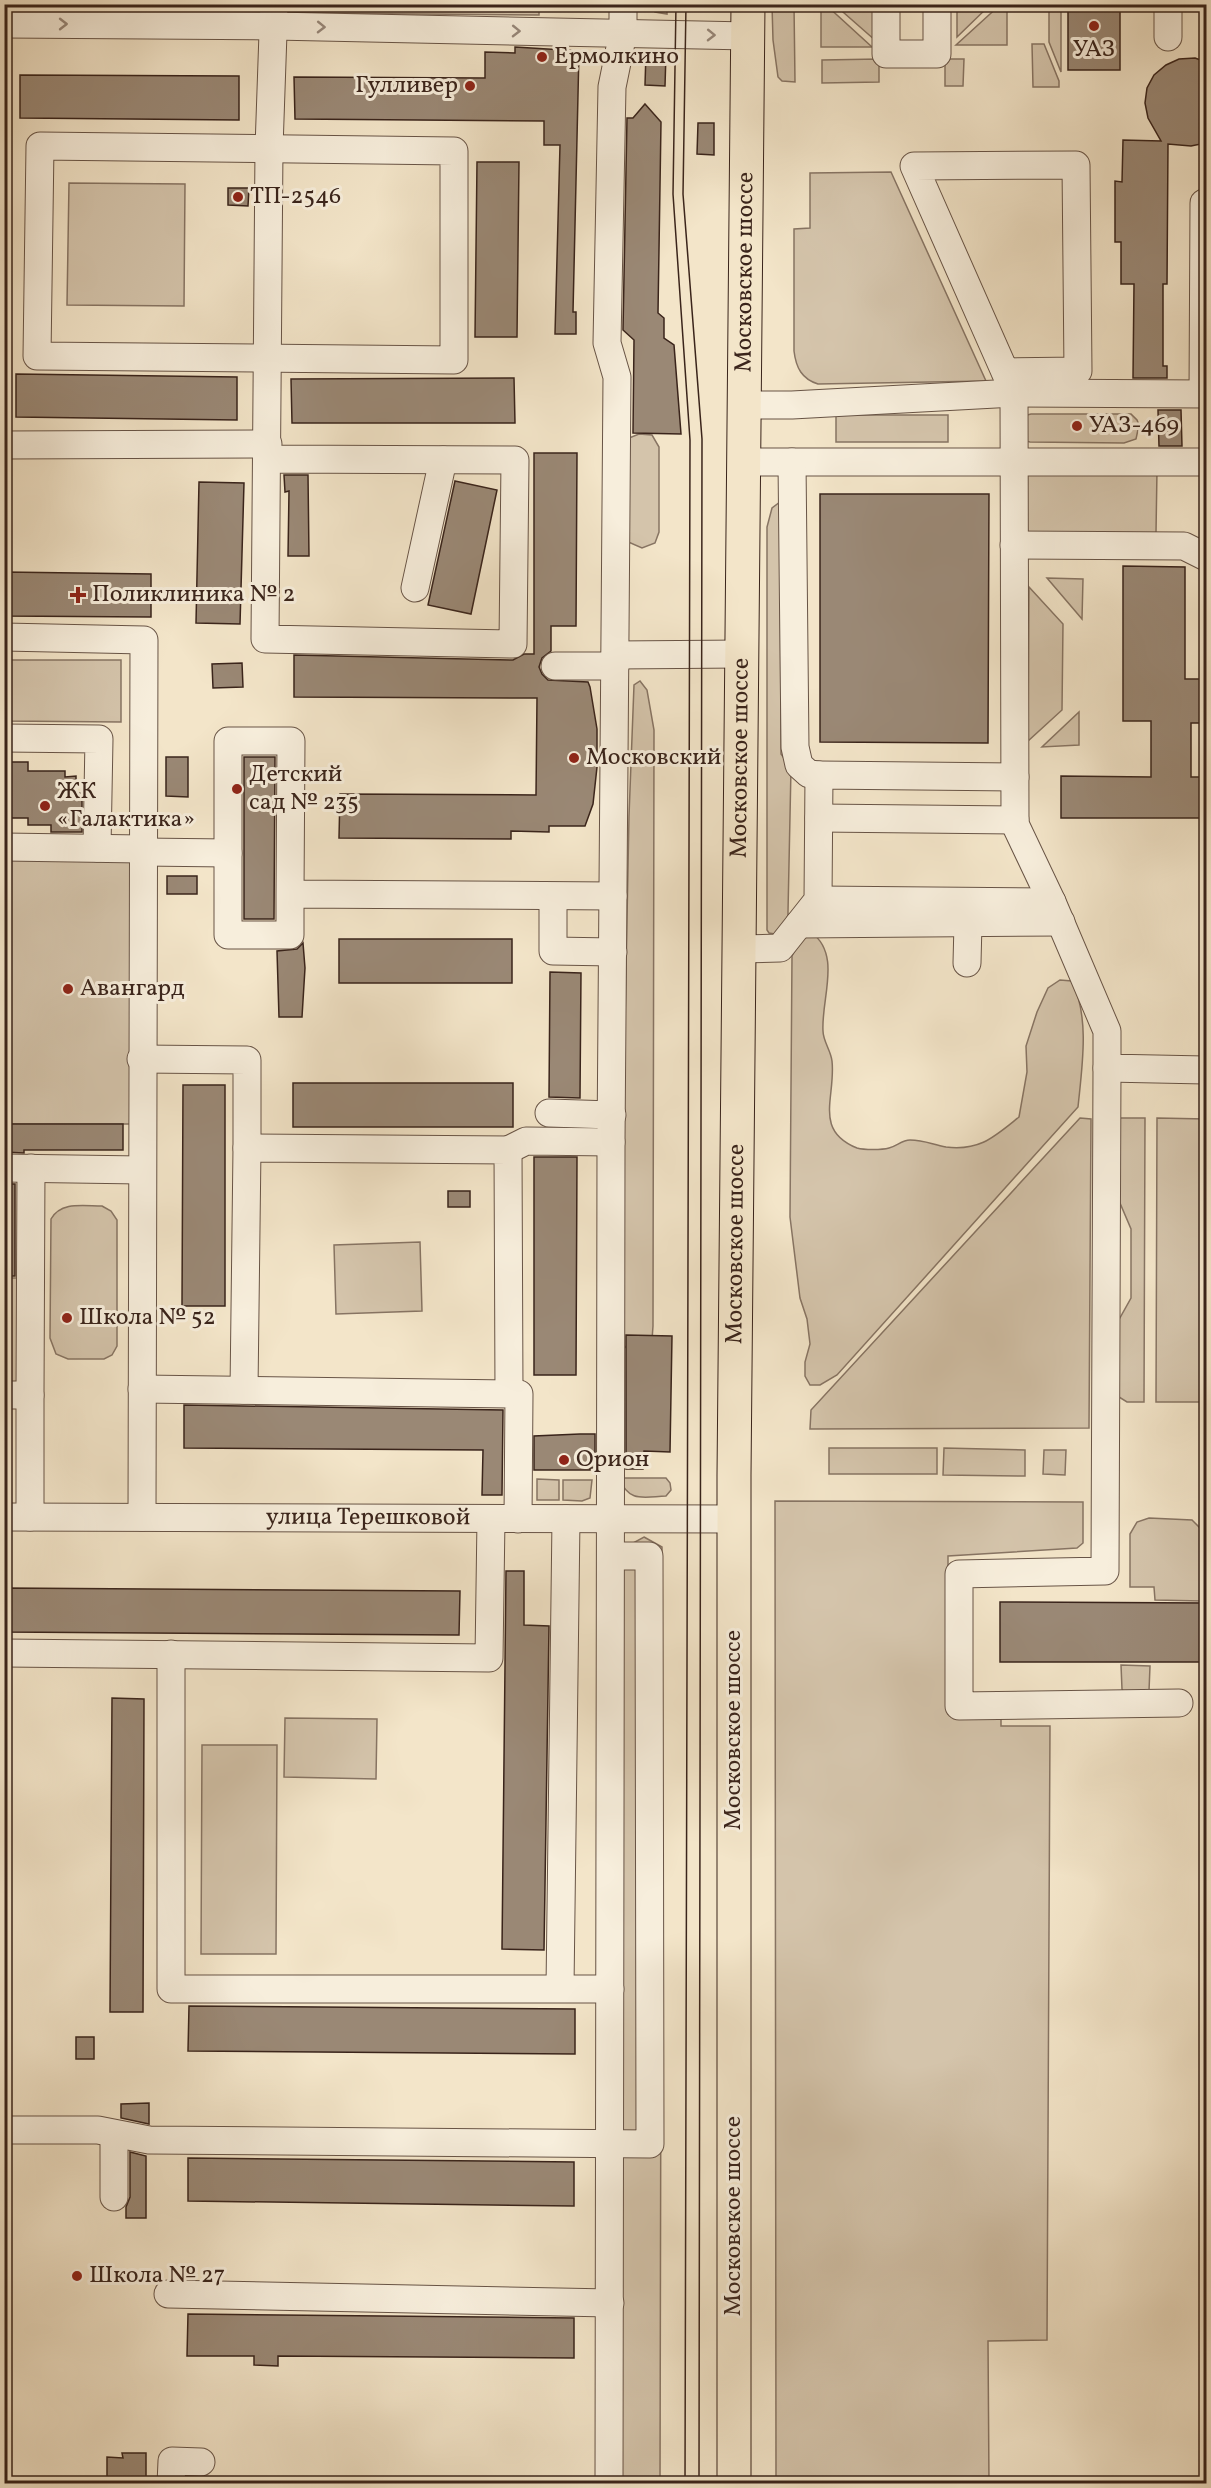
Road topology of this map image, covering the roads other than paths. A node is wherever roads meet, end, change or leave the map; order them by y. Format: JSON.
{"nodes":[{"id":1,"x":623,"y":4,"type":"edge"},
{"id":2,"x":886,"y":4,"type":"edge"},
{"id":3,"x":937,"y":4,"type":"edge"},
{"id":4,"x":1168,"y":4,"type":"edge"},
{"id":5,"x":274,"y":15,"type":"edge"},
{"id":6,"x":748,"y":20,"type":"edge"},
{"id":7,"x":4,"y":24,"type":"edge"},
{"id":8,"x":623,"y":33,"type":"junction"},
{"id":9,"x":1168,"y":37,"type":"dead end"},
{"id":10,"x":269,"y":148,"type":"junction"},
{"id":11,"x":1206,"y":202,"type":"edge"},
{"id":12,"x":268,"y":358,"type":"junction"},
{"id":13,"x":1009,"y":383,"type":"junction"},
{"id":14,"x":1205,"y":394,"type":"edge"},
{"id":15,"x":744,"y":405,"type":"junction"},
{"id":16,"x":4,"y":446,"type":"edge"},
{"id":17,"x":268,"y":451,"type":"junction"},
{"id":18,"x":443,"y":460,"type":"junction"},
{"id":19,"x":1014,"y":461,"type":"junction"},
{"id":20,"x":744,"y":462,"type":"junction"},
{"id":21,"x":792,"y":462,"type":"junction"},
{"id":22,"x":1206,"y":462,"type":"edge"},
{"id":23,"x":1014,"y":545,"type":"junction"},
{"id":24,"x":1206,"y":557,"type":"edge"},
{"id":25,"x":415,"y":588,"type":"dead end"},
{"id":26,"x":4,"y":637,"type":"edge"},
{"id":27,"x":742,"y":654,"type":"junction"},
{"id":28,"x":615,"y":661,"type":"junction"},
{"id":29,"x":555,"y":666,"type":"dead end"},
{"id":30,"x":4,"y":738,"type":"edge"},
{"id":31,"x":819,"y":775,"type":"junction"},
{"id":32,"x":1015,"y":777,"type":"junction"},
{"id":33,"x":819,"y":818,"type":"junction"},
{"id":34,"x":1015,"y":820,"type":"junction"},
{"id":35,"x":4,"y":847,"type":"edge"},
{"id":36,"x":228,"y":853,"type":"junction"},
{"id":37,"x":142,"y":855,"type":"junction"},
{"id":38,"x":103,"y":856,"type":"junction"},
{"id":39,"x":290,"y":894,"type":"junction"},
{"id":40,"x":613,"y":896,"type":"junction"},
{"id":41,"x":818,"y":900,"type":"junction"},
{"id":42,"x":553,"y":907,"type":"dead end"},
{"id":43,"x":1057,"y":912,"type":"junction"},
{"id":44,"x":968,"y":923,"type":"junction"},
{"id":45,"x":799,"y":924,"type":"junction"},
{"id":46,"x":739,"y":949,"type":"junction"},
{"id":47,"x":613,"y":952,"type":"junction"},
{"id":48,"x":967,"y":963,"type":"dead end"},
{"id":49,"x":141,"y":1059,"type":"junction"},
{"id":50,"x":1107,"y":1068,"type":"junction"},
{"id":51,"x":1204,"y":1070,"type":"dead end"},
{"id":52,"x":549,"y":1113,"type":"dead end"},
{"id":53,"x":612,"y":1115,"type":"junction"},
{"id":54,"x":612,"y":1142,"type":"junction"},
{"id":55,"x":247,"y":1148,"type":"junction"},
{"id":56,"x":508,"y":1150,"type":"junction"},
{"id":57,"x":18,"y":1168,"type":"edge"},
{"id":58,"x":141,"y":1170,"type":"junction"},
{"id":59,"x":142,"y":1389,"type":"junction"},
{"id":60,"x":244,"y":1390,"type":"junction"},
{"id":61,"x":509,"y":1393,"type":"junction"},
{"id":62,"x":17,"y":1395,"type":"edge"},
{"id":63,"x":17,"y":1517,"type":"edge"},
{"id":64,"x":142,"y":1517,"type":"junction"},
{"id":65,"x":491,"y":1519,"type":"junction"},
{"id":66,"x":518,"y":1519,"type":"junction"},
{"id":67,"x":566,"y":1519,"type":"junction"},
{"id":68,"x":611,"y":1520,"type":"junction"},
{"id":69,"x":734,"y":1520,"type":"junction"},
{"id":70,"x":611,"y":1556,"type":"junction"},
{"id":71,"x":4,"y":1653,"type":"edge"},
{"id":72,"x":171,"y":1654,"type":"junction"},
{"id":73,"x":1179,"y":1703,"type":"dead end"},
{"id":74,"x":560,"y":1988,"type":"junction"},
{"id":75,"x":610,"y":1989,"type":"junction"},
{"id":76,"x":4,"y":2130,"type":"edge"},
{"id":77,"x":114,"y":2134,"type":"junction"},
{"id":78,"x":610,"y":2144,"type":"junction"},
{"id":79,"x":114,"y":2197,"type":"dead end"},
{"id":80,"x":168,"y":2294,"type":"dead end"},
{"id":81,"x":610,"y":2303,"type":"junction"},
{"id":82,"x":201,"y":2462,"type":"dead end"},
{"id":83,"x":171,"y":2484,"type":"edge"},
{"id":84,"x":609,"y":2484,"type":"edge"},
{"id":85,"x":734,"y":2484,"type":"edge"}],
"edges":[{"from":1,"to":8,"type":"street"},
{"from":2,"to":3,"type":"street"},
{"from":4,"to":9,"type":"street"},
{"from":7,"to":5,"type":"street","one_way":true},
{"from":5,"to":8,"type":"street","one_way":true},
{"from":5,"to":10,"type":"street"},
{"from":8,"to":6,"type":"street","one_way":true},
{"from":6,"to":15,"type":"main road","name":"Московское шоссе"},
{"from":8,"to":28,"type":"street"},
{"from":10,"to":12,"type":"street"},
{"from":10,"to":12,"type":"street"},
{"from":10,"to":12,"type":"street"},
{"from":11,"to":14,"type":"street"},
{"from":12,"to":17,"type":"street"},
{"from":13,"to":13,"type":"street"},
{"from":13,"to":14,"type":"street"},
{"from":13,"to":15,"type":"street"},
{"from":13,"to":19,"type":"street"},
{"from":15,"to":20,"type":"main road","name":"Московское шоссе"},
{"from":16,"to":17,"type":"street"},
{"from":17,"to":18,"type":"street"},
{"from":17,"to":18,"type":"street"},
{"from":18,"to":25,"type":"street"},
{"from":19,"to":21,"type":"street"},
{"from":19,"to":22,"type":"street"},
{"from":19,"to":23,"type":"street"},
{"from":20,"to":21,"type":"street"},
{"from":20,"to":27,"type":"main road","name":"Московское шоссе"},
{"from":21,"to":31,"type":"street"},
{"from":23,"to":24,"type":"street"},
{"from":23,"to":32,"type":"street"},
{"from":26,"to":37,"type":"street"},
{"from":27,"to":28,"type":"street"},
{"from":27,"to":46,"type":"main road","name":"Московское шоссе"},
{"from":28,"to":29,"type":"street"},
{"from":28,"to":40,"type":"street"},
{"from":30,"to":38,"type":"street"},
{"from":31,"to":32,"type":"street"},
{"from":31,"to":33,"type":"street"},
{"from":32,"to":34,"type":"street"},
{"from":33,"to":34,"type":"street"},
{"from":33,"to":41,"type":"street"},
{"from":34,"to":43,"type":"street"},
{"from":35,"to":38,"type":"street"},
{"from":36,"to":37,"type":"street"},
{"from":36,"to":39,"type":"street"},
{"from":36,"to":39,"type":"street"},
{"from":37,"to":38,"type":"street"},
{"from":37,"to":49,"type":"street"},
{"from":39,"to":40,"type":"street"},
{"from":40,"to":47,"type":"street"},
{"from":41,"to":43,"type":"street"},
{"from":41,"to":45,"type":"street"},
{"from":42,"to":47,"type":"street"},
{"from":43,"to":44,"type":"street"},
{"from":43,"to":50,"type":"street"},
{"from":44,"to":45,"type":"street"},
{"from":44,"to":48,"type":"street"},
{"from":45,"to":46,"type":"street"},
{"from":46,"to":69,"type":"main road","name":"Московское шоссе"},
{"from":47,"to":53,"type":"street"},
{"from":49,"to":55,"type":"street"},
{"from":49,"to":58,"type":"street"},
{"from":50,"to":51,"type":"street"},
{"from":50,"to":73,"type":"street"},
{"from":52,"to":53,"type":"street"},
{"from":53,"to":54,"type":"street"},
{"from":54,"to":56,"type":"street"},
{"from":54,"to":68,"type":"street"},
{"from":55,"to":56,"type":"street"},
{"from":55,"to":60,"type":"street"},
{"from":56,"to":61,"type":"street"},
{"from":57,"to":58,"type":"street"},
{"from":57,"to":62,"type":"street"},
{"from":58,"to":59,"type":"street"},
{"from":59,"to":60,"type":"street"},
{"from":59,"to":64,"type":"street"},
{"from":60,"to":61,"type":"street"},
{"from":61,"to":66,"type":"street"},
{"from":62,"to":63,"type":"street"},
{"from":63,"to":64,"type":"street","name":"улица Терешковой"},
{"from":64,"to":65,"type":"street","name":"улица Терешковой"},
{"from":65,"to":66,"type":"street","name":"улица Терешковой"},
{"from":65,"to":72,"type":"street"},
{"from":66,"to":67,"type":"street","name":"улица Терешковой"},
{"from":67,"to":68,"type":"street","name":"улица Терешковой"},
{"from":67,"to":74,"type":"street"},
{"from":68,"to":69,"type":"street","name":"улица Терешковой"},
{"from":68,"to":70,"type":"street"},
{"from":69,"to":85,"type":"main road","name":"Московское шоссе"},
{"from":70,"to":75,"type":"street"},
{"from":70,"to":78,"type":"street"},
{"from":71,"to":72,"type":"street"},
{"from":72,"to":74,"type":"street"},
{"from":74,"to":75,"type":"street"},
{"from":75,"to":78,"type":"street"},
{"from":76,"to":77,"type":"street"},
{"from":77,"to":78,"type":"street"},
{"from":77,"to":79,"type":"street"},
{"from":78,"to":81,"type":"street"},
{"from":80,"to":81,"type":"street"},
{"from":81,"to":84,"type":"street"},
{"from":82,"to":83,"type":"street"}]}
